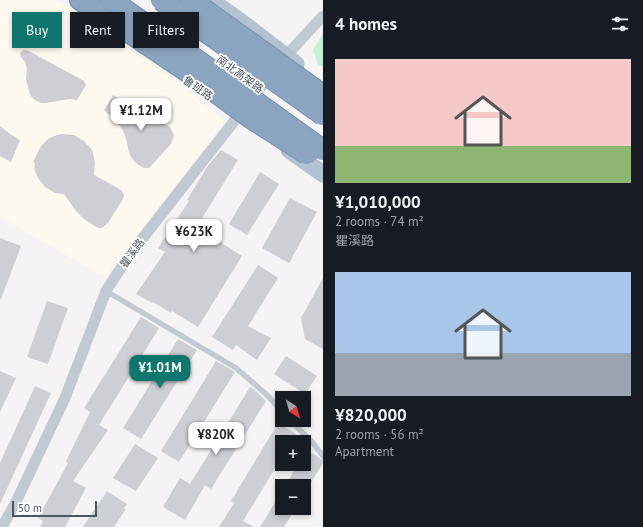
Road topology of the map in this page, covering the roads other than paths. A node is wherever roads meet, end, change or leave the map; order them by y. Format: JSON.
{"nodes":[{"id":1,"x":75,"y":0,"type":"edge"},
{"id":2,"x":80,"y":0,"type":"edge"},
{"id":3,"x":93,"y":0,"type":"edge"},
{"id":4,"x":111,"y":0,"type":"edge"},
{"id":5,"x":136,"y":0,"type":"edge"},
{"id":6,"x":162,"y":0,"type":"edge"},
{"id":7,"x":178,"y":0,"type":"edge"},
{"id":8,"x":191,"y":0,"type":"edge"},
{"id":9,"x":210,"y":0,"type":"edge"},
{"id":10,"x":323,"y":16,"type":"edge"},
{"id":11,"x":285,"y":56,"type":"junction"},
{"id":12,"x":274,"y":70,"type":"junction"},
{"id":13,"x":323,"y":85,"type":"edge"},
{"id":14,"x":323,"y":95,"type":"edge"},
{"id":15,"x":323,"y":106,"type":"edge"},
{"id":16,"x":242,"y":110,"type":"junction"},
{"id":17,"x":323,"y":115,"type":"edge"},
{"id":18,"x":323,"y":135,"type":"edge"},
{"id":19,"x":323,"y":150,"type":"edge"},
{"id":20,"x":323,"y":156,"type":"edge"},
{"id":21,"x":323,"y":163,"type":"edge"},
{"id":22,"x":323,"y":174,"type":"edge"},
{"id":23,"x":106,"y":291,"type":"junction"},
{"id":24,"x":275,"y":404,"type":"edge"},
{"id":25,"x":297,"y":427,"type":"edge"},
{"id":26,"x":323,"y":456,"type":"edge"},
{"id":27,"x":2,"y":527,"type":"edge"}],
"edges":[{"from":1,"to":16,"type":"main road","name":"鲁班路"},
{"from":2,"to":21,"type":"highway","bridge":true},
{"from":3,"to":16,"type":"main road","name":"鲁班路"},
{"from":4,"to":19,"type":"highway","bridge":true},
{"from":5,"to":18,"type":"highway","name":"南北高架路"},
{"from":6,"to":17,"type":"highway","name":"南北高架路","bridge":true},
{"from":7,"to":12,"type":"main road"},
{"from":8,"to":14,"type":"highway","bridge":true},
{"from":9,"to":11,"type":"main road"},
{"from":10,"to":11,"type":"street","name":"瞿溪路"},
{"from":11,"to":12,"type":"street","name":"瞿溪路"},
{"from":11,"to":13,"type":"main road"},
{"from":12,"to":15,"type":"main road"},
{"from":12,"to":16,"type":"street","name":"瞿溪路"},
{"from":16,"to":20,"type":"main road","name":"鲁班路"},
{"from":16,"to":22,"type":"main road","name":"鲁班路"},
{"from":16,"to":23,"type":"street","name":"瞿溪路"},
{"from":23,"to":24,"type":"lane"},
{"from":23,"to":27,"type":"street","name":"瞿溪路"},
{"from":25,"to":26,"type":"lane"}]}
